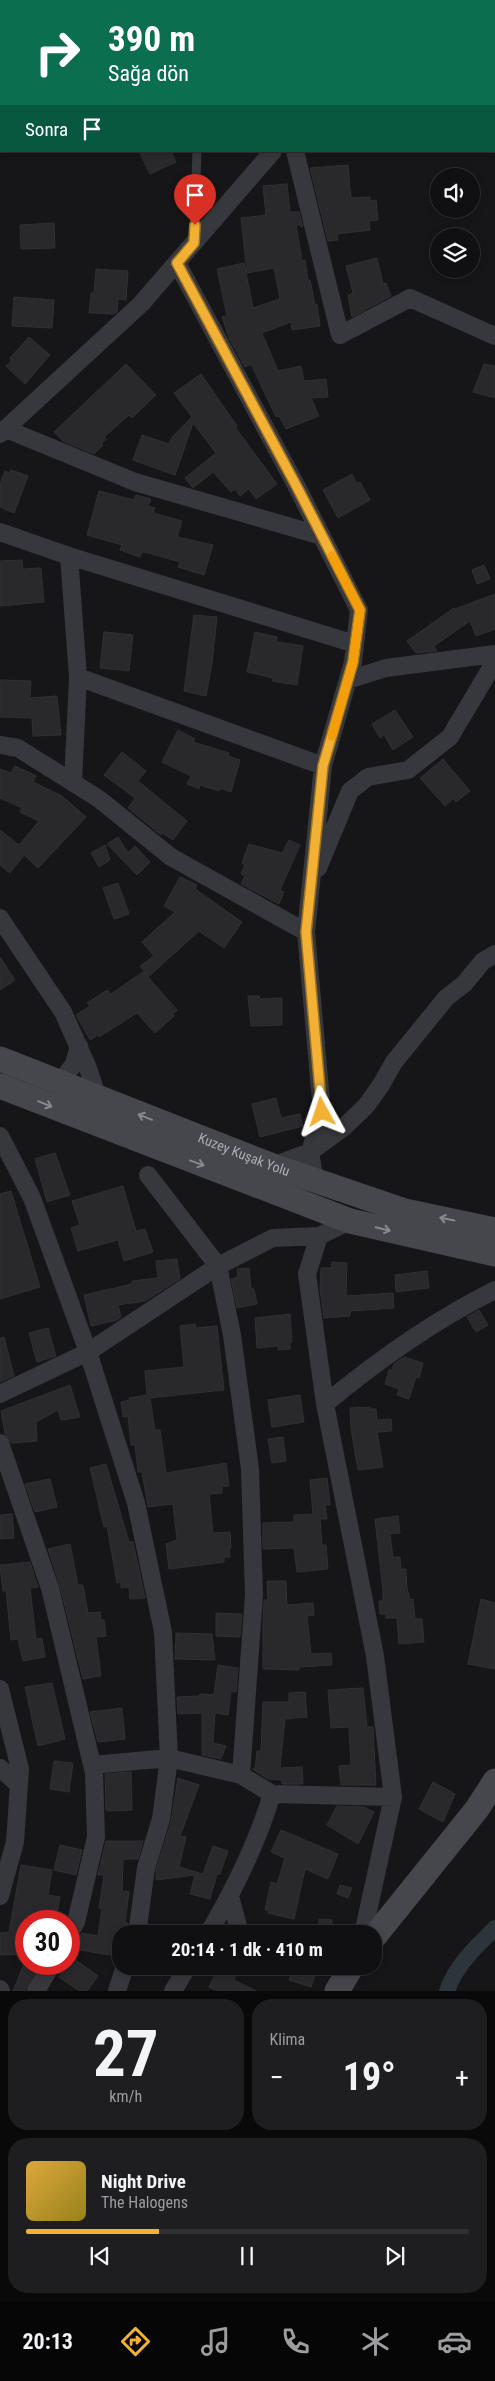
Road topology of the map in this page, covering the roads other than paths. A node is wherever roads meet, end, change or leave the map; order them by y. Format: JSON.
{"nodes":[{"id":1,"x":197,"y":152,"type":"edge"},
{"id":2,"x":272,"y":152,"type":"edge"},
{"id":3,"x":295,"y":152,"type":"edge"},
{"id":4,"x":194,"y":243,"type":"junction"},
{"id":5,"x":177,"y":263,"type":"junction"},
{"id":6,"x":495,"y":336,"type":"edge"},
{"id":7,"x":3,"y":432,"type":"edge"},
{"id":8,"x":0,"y":532,"type":"edge"},
{"id":9,"x":322,"y":536,"type":"junction"},
{"id":10,"x":69,"y":556,"type":"junction"},
{"id":11,"x":355,"y":644,"type":"junction"},
{"id":12,"x":495,"y":654,"type":"edge"},
{"id":13,"x":495,"y":661,"type":"edge"},
{"id":14,"x":78,"y":677,"type":"junction"},
{"id":15,"x":348,"y":680,"type":"junction"},
{"id":16,"x":0,"y":746,"type":"edge"},
{"id":17,"x":323,"y":766,"type":"junction"},
{"id":18,"x":73,"y":783,"type":"junction"},
{"id":19,"x":311,"y":884,"type":"junction"},
{"id":20,"x":0,"y":918,"type":"edge"},
{"id":21,"x":306,"y":932,"type":"junction"},
{"id":22,"x":495,"y":954,"type":"edge"},
{"id":23,"x":79,"y":1046,"type":"junction"},
{"id":24,"x":0,"y":1059,"type":"edge"},
{"id":25,"x":60,"y":1083,"type":"junction"},
{"id":26,"x":0,"y":1086,"type":"edge"},
{"id":27,"x":98,"y":1098,"type":"junction"},
{"id":28,"x":0,"y":1136,"type":"edge"},
{"id":29,"x":310,"y":1152,"type":"junction"},
{"id":30,"x":273,"y":1166,"type":"junction"},
{"id":31,"x":148,"y":1175,"type":"dead end"},
{"id":32,"x":315,"y":1181,"type":"junction"},
{"id":33,"x":350,"y":1221,"type":"junction"},
{"id":34,"x":495,"y":1230,"type":"edge"},
{"id":35,"x":319,"y":1236,"type":"junction"},
{"id":36,"x":495,"y":1254,"type":"edge"},
{"id":37,"x":218,"y":1266,"type":"junction"},
{"id":38,"x":495,"y":1290,"type":"edge"},
{"id":39,"x":88,"y":1352,"type":"junction"},
{"id":40,"x":0,"y":1394,"type":"edge"},
{"id":41,"x":325,"y":1404,"type":"junction"},
{"id":42,"x":0,"y":1443,"type":"edge"},
{"id":43,"x":0,"y":1689,"type":"edge"},
{"id":44,"x":15,"y":1747,"type":"junction"},
{"id":45,"x":169,"y":1758,"type":"junction"},
{"id":46,"x":92,"y":1765,"type":"junction"},
{"id":47,"x":1,"y":1769,"type":"edge"},
{"id":48,"x":242,"y":1775,"type":"junction"},
{"id":49,"x":495,"y":1782,"type":"edge"},
{"id":50,"x":19,"y":1785,"type":"junction"},
{"id":51,"x":272,"y":1794,"type":"junction"},
{"id":52,"x":393,"y":1797,"type":"junction"},
{"id":53,"x":0,"y":1896,"type":"edge"},
{"id":54,"x":230,"y":1896,"type":"junction"},
{"id":55,"x":79,"y":1910,"type":"edge"},
{"id":56,"x":138,"y":1925,"type":"edge"},
{"id":57,"x":213,"y":1925,"type":"edge"},
{"id":58,"x":238,"y":1925,"type":"edge"},
{"id":59,"x":365,"y":1925,"type":"edge"},
{"id":60,"x":382,"y":1927,"type":"edge"},
{"id":61,"x":45,"y":1975,"type":"edge"},
{"id":62,"x":122,"y":1975,"type":"edge"},
{"id":63,"x":183,"y":1975,"type":"edge"},
{"id":64,"x":346,"y":1975,"type":"edge"},
{"id":65,"x":36,"y":1991,"type":"edge"},
{"id":66,"x":117,"y":1991,"type":"edge"},
{"id":67,"x":173,"y":1991,"type":"edge"},
{"id":68,"x":336,"y":1991,"type":"edge"}],
"edges":[{"from":1,"to":4,"type":"lane"},
{"from":2,"to":4,"type":"street"},
{"from":3,"to":6,"type":"street"},
{"from":4,"to":5,"type":"street"},
{"from":5,"to":7,"type":"street"},
{"from":5,"to":9,"type":"street"},
{"from":7,"to":9,"type":"street"},
{"from":8,"to":10,"type":"street"},
{"from":9,"to":11,"type":"street"},
{"from":10,"to":11,"type":"street"},
{"from":10,"to":14,"type":"street"},
{"from":11,"to":15,"type":"street"},
{"from":12,"to":15,"type":"street"},
{"from":13,"to":19,"type":"street"},
{"from":14,"to":17,"type":"street"},
{"from":14,"to":18,"type":"street"},
{"from":15,"to":17,"type":"street"},
{"from":16,"to":18,"type":"street"},
{"from":17,"to":19,"type":"street"},
{"from":18,"to":21,"type":"street"},
{"from":19,"to":21,"type":"street"},
{"from":20,"to":23,"type":"street"},
{"from":21,"to":29,"type":"street"},
{"from":22,"to":29,"type":"street"},
{"from":23,"to":25,"type":"street"},
{"from":23,"to":27,"type":"street"},
{"from":24,"to":25,"type":"main road","name":"Kuzey Kuşak Yolu"},
{"from":25,"to":27,"type":"main road","name":"Kuzey Kuşak Yolu"},
{"from":26,"to":33,"type":"main road","name":"Kuzey Kuşak Yolu","one_way":true},
{"from":30,"to":27,"type":"main road","name":"Kuzey Kuşak Yolu","one_way":true},
{"from":28,"to":39,"type":"street"},
{"from":29,"to":30,"type":"street"},
{"from":29,"to":32,"type":"street"},
{"from":30,"to":32,"type":"main road","name":"Kuzey Kuşak Yolu"},
{"from":31,"to":37,"type":"street"},
{"from":34,"to":32,"type":"main road","name":"Kuzey Kuşak Yolu","one_way":true},
{"from":33,"to":35,"type":"street"},
{"from":33,"to":36,"type":"main road","name":"Kuzey Kuşak Yolu","one_way":true},
{"from":35,"to":37,"type":"street"},
{"from":35,"to":41,"type":"street"},
{"from":37,"to":39,"type":"street"},
{"from":37,"to":48,"type":"street"},
{"from":38,"to":41,"type":"street"},
{"from":39,"to":40,"type":"street"},
{"from":39,"to":45,"type":"street"},
{"from":41,"to":52,"type":"street"},
{"from":42,"to":46,"type":"street"},
{"from":43,"to":44,"type":"street"},
{"from":44,"to":47,"type":"street"},
{"from":44,"to":50,"type":"street"},
{"from":45,"to":46,"type":"street"},
{"from":45,"to":48,"type":"street"},
{"from":45,"to":56,"type":"street"},
{"from":46,"to":55,"type":"street"},
{"from":47,"to":50,"type":"street"},
{"from":48,"to":51,"type":"street"},
{"from":49,"to":60,"type":"main road"},
{"from":50,"to":53,"type":"street"},
{"from":51,"to":52,"type":"street"},
{"from":51,"to":54,"type":"street"},
{"from":52,"to":59,"type":"street"},
{"from":54,"to":57,"type":"street"},
{"from":54,"to":58,"type":"street"},
{"from":61,"to":65,"type":"street"},
{"from":62,"to":66,"type":"street"},
{"from":63,"to":67,"type":"street"},
{"from":64,"to":68,"type":"main road"}]}
